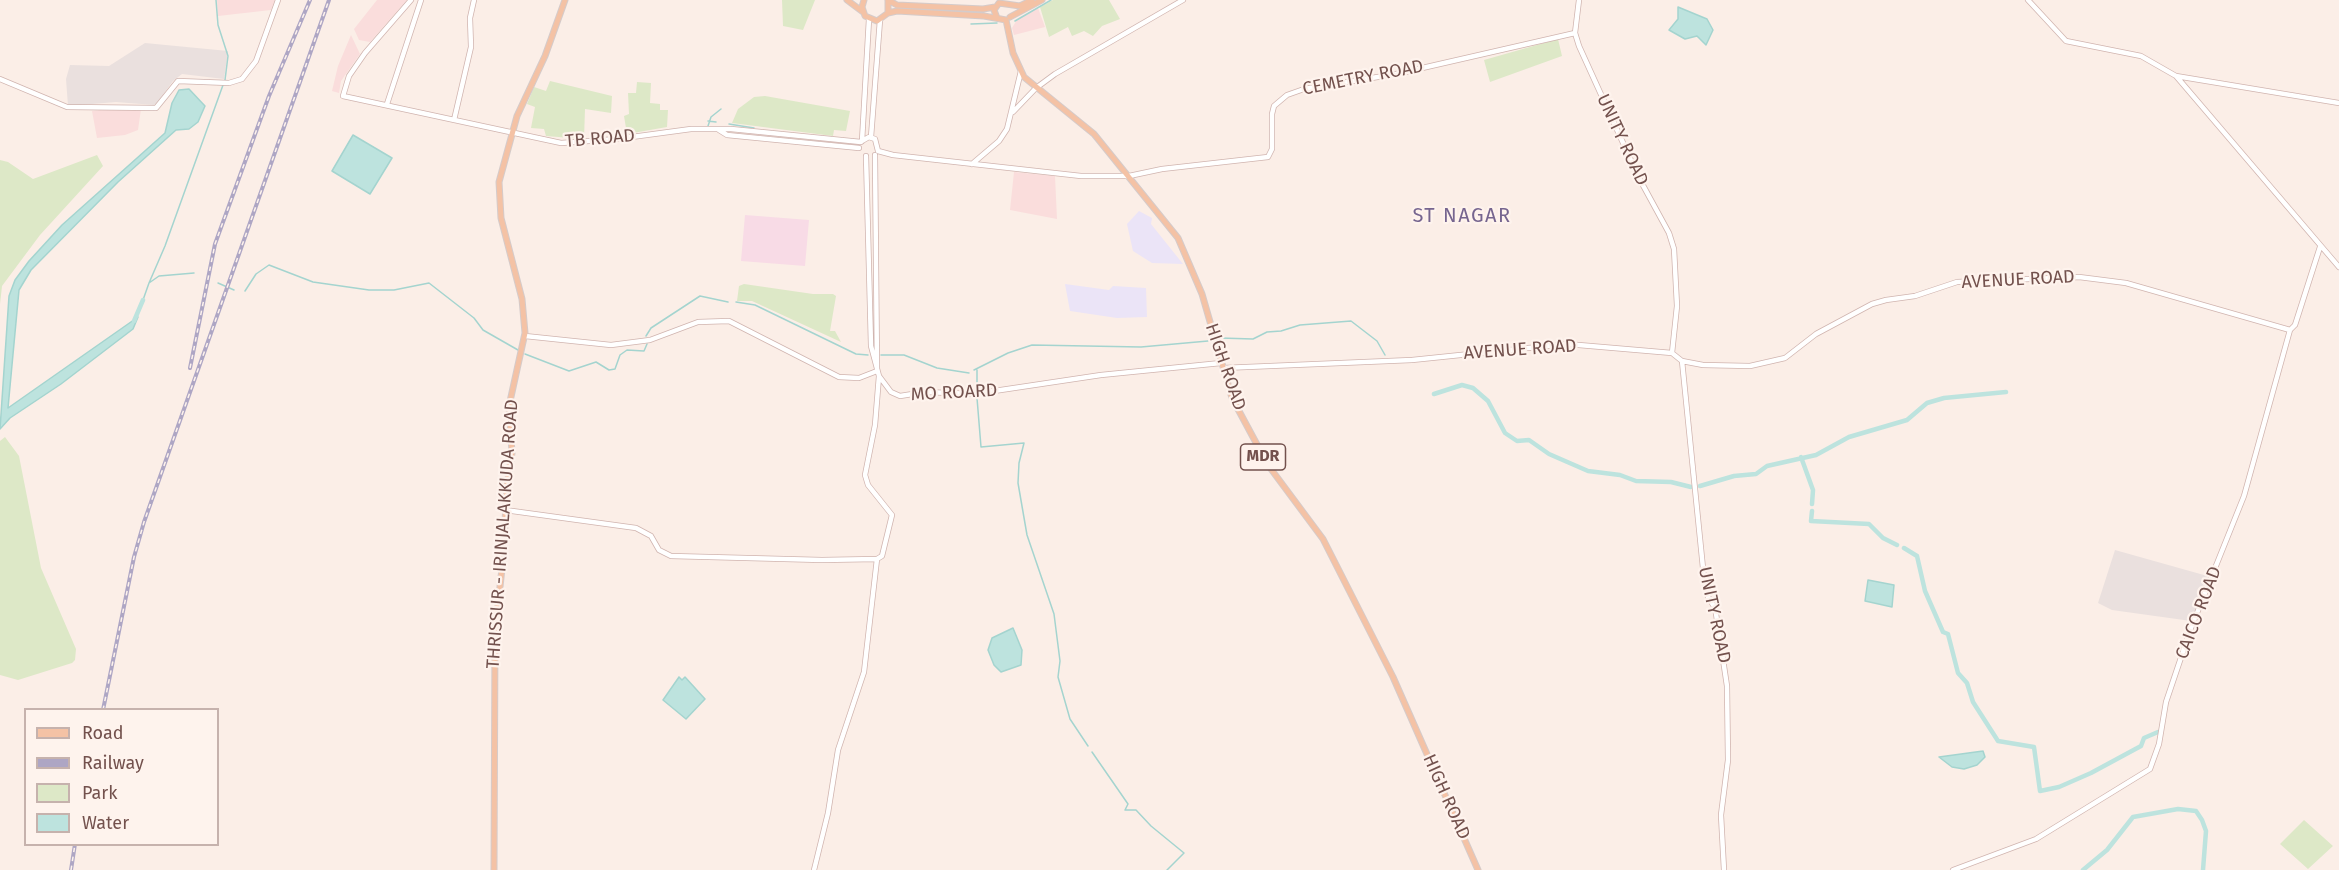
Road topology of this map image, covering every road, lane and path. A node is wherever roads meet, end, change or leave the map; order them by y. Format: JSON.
{"nodes":[{"id":1,"x":278,"y":0,"type":"edge"},
{"id":2,"x":411,"y":0,"type":"edge"},
{"id":3,"x":421,"y":0,"type":"edge"},
{"id":4,"x":474,"y":0,"type":"edge"},
{"id":5,"x":565,"y":0,"type":"edge"},
{"id":6,"x":847,"y":0,"type":"edge"},
{"id":7,"x":864,"y":0,"type":"edge"},
{"id":8,"x":888,"y":0,"type":"edge"},
{"id":9,"x":1032,"y":0,"type":"edge"},
{"id":10,"x":1042,"y":0,"type":"edge"},
{"id":11,"x":1183,"y":0,"type":"edge"},
{"id":12,"x":1579,"y":0,"type":"edge"},
{"id":13,"x":2028,"y":0,"type":"edge"},
{"id":14,"x":1007,"y":2,"type":"edge"},
{"id":15,"x":996,"y":4,"type":"edge"},
{"id":16,"x":863,"y":12,"type":"junction"},
{"id":17,"x":888,"y":13,"type":"junction"},
{"id":18,"x":997,"y":18,"type":"junction"},
{"id":19,"x":868,"y":19,"type":"junction"},
{"id":20,"x":1008,"y":19,"type":"junction"},
{"id":21,"x":879,"y":20,"type":"junction"},
{"id":22,"x":1575,"y":33,"type":"junction"},
{"id":23,"x":1021,"y":71,"type":"junction"},
{"id":24,"x":2176,"y":76,"type":"junction"},
{"id":25,"x":0,"y":79,"type":"edge"},
{"id":26,"x":1036,"y":87,"type":"junction"},
{"id":27,"x":2339,"y":103,"type":"edge"},
{"id":28,"x":387,"y":104,"type":"junction"},
{"id":29,"x":1013,"y":112,"type":"junction"},
{"id":30,"x":454,"y":120,"type":"junction"},
{"id":31,"x":511,"y":134,"type":"junction"},
{"id":32,"x":871,"y":138,"type":"junction"},
{"id":33,"x":860,"y":144,"type":"junction"},
{"id":34,"x":877,"y":153,"type":"junction"},
{"id":35,"x":866,"y":156,"type":"junction"},
{"id":36,"x":972,"y":164,"type":"junction"},
{"id":37,"x":1129,"y":176,"type":"junction"},
{"id":38,"x":2320,"y":247,"type":"junction"},
{"id":39,"x":2339,"y":267,"type":"edge"},
{"id":40,"x":2290,"y":330,"type":"junction"},
{"id":41,"x":525,"y":336,"type":"junction"},
{"id":42,"x":1672,"y":353,"type":"junction"},
{"id":43,"x":1682,"y":361,"type":"junction"},
{"id":44,"x":1222,"y":365,"type":"junction"},
{"id":45,"x":878,"y":373,"type":"junction"},
{"id":46,"x":505,"y":510,"type":"junction"},
{"id":47,"x":877,"y":559,"type":"junction"},
{"id":48,"x":494,"y":870,"type":"edge"},
{"id":49,"x":814,"y":870,"type":"edge"},
{"id":50,"x":1478,"y":870,"type":"edge"},
{"id":51,"x":1724,"y":870,"type":"edge"},
{"id":52,"x":1953,"y":870,"type":"edge"}],
"edges":[{"from":1,"to":25,"type":"street"},
{"from":2,"to":28,"type":"street","name":"TB ROAD"},
{"from":3,"to":28,"type":"street"},
{"from":4,"to":30,"type":"street"},
{"from":5,"to":31,"type":"main road","name":"THRISSUR - IRINJALAKKUDA ROAD"},
{"from":6,"to":16,"type":"main road"},
{"from":7,"to":16,"type":"main road"},
{"from":8,"to":15,"type":"main road"},
{"from":8,"to":17,"type":"main road"},
{"from":9,"to":14,"type":"main road"},
{"from":10,"to":20,"type":"main road"},
{"from":11,"to":26,"type":"street"},
{"from":12,"to":22,"type":"street"},
{"from":13,"to":24,"type":"street"},
{"from":14,"to":15,"type":"main road"},
{"from":14,"to":20,"type":"main road","name":"HIGH ROAD"},
{"from":15,"to":18,"type":"main road"},
{"from":16,"to":19,"type":"main road"},
{"from":17,"to":18,"type":"main road"},
{"from":17,"to":21,"type":"main road"},
{"from":18,"to":20,"type":"main road"},
{"from":19,"to":21,"type":"main road"},
{"from":19,"to":33,"type":"street"},
{"from":20,"to":23,"type":"main road","name":"HIGH ROAD","number":"MDR"},
{"from":21,"to":32,"type":"street"},
{"from":22,"to":37,"type":"street","name":"CEMETRY ROAD"},
{"from":22,"to":42,"type":"street","name":"UNITY ROAD"},
{"from":23,"to":26,"type":"main road","name":"HIGH ROAD","number":"MDR"},
{"from":23,"to":29,"type":"street"},
{"from":24,"to":27,"type":"street"},
{"from":24,"to":38,"type":"street"},
{"from":26,"to":29,"type":"street"},
{"from":26,"to":37,"type":"main road","name":"HIGH ROAD","number":"MDR"},
{"from":28,"to":30,"type":"street","name":"TB ROAD"},
{"from":29,"to":36,"type":"street"},
{"from":30,"to":31,"type":"street","name":"TB ROAD"},
{"from":31,"to":33,"type":"street","name":"TB ROAD"},
{"from":31,"to":41,"type":"main road","name":"THRISSUR - IRINJALAKKUDA ROAD"},
{"from":32,"to":33,"type":"street"},
{"from":32,"to":34,"type":"street"},
{"from":33,"to":35,"type":"street"},
{"from":34,"to":35,"type":"street"},
{"from":34,"to":36,"type":"street"},
{"from":34,"to":45,"type":"street"},
{"from":35,"to":45,"type":"street"},
{"from":36,"to":37,"type":"street"},
{"from":37,"to":44,"type":"main road","name":"HIGH ROAD","number":"MDR"},
{"from":38,"to":39,"type":"street"},
{"from":38,"to":40,"type":"street","name":"CAICO ROAD"},
{"from":40,"to":43,"type":"street","name":"AVENUE ROAD"},
{"from":40,"to":52,"type":"street","name":"CAICO ROAD"},
{"from":41,"to":45,"type":"street"},
{"from":41,"to":46,"type":"main road","name":"THRISSUR - IRINJALAKKUDA ROAD"},
{"from":42,"to":43,"type":"street","name":"AVENUE ROAD"},
{"from":42,"to":44,"type":"street","name":"AVENUE ROAD"},
{"from":43,"to":51,"type":"street","name":"UNITY ROAD"},
{"from":44,"to":45,"type":"street","name":"MO ROARD"},
{"from":44,"to":50,"type":"main road","name":"HIGH ROAD","number":"MDR"},
{"from":45,"to":47,"type":"street"},
{"from":46,"to":47,"type":"street"},
{"from":46,"to":48,"type":"main road","name":"THRISSUR - IRINJALAKKUDA ROAD"},
{"from":47,"to":49,"type":"street"}]}
